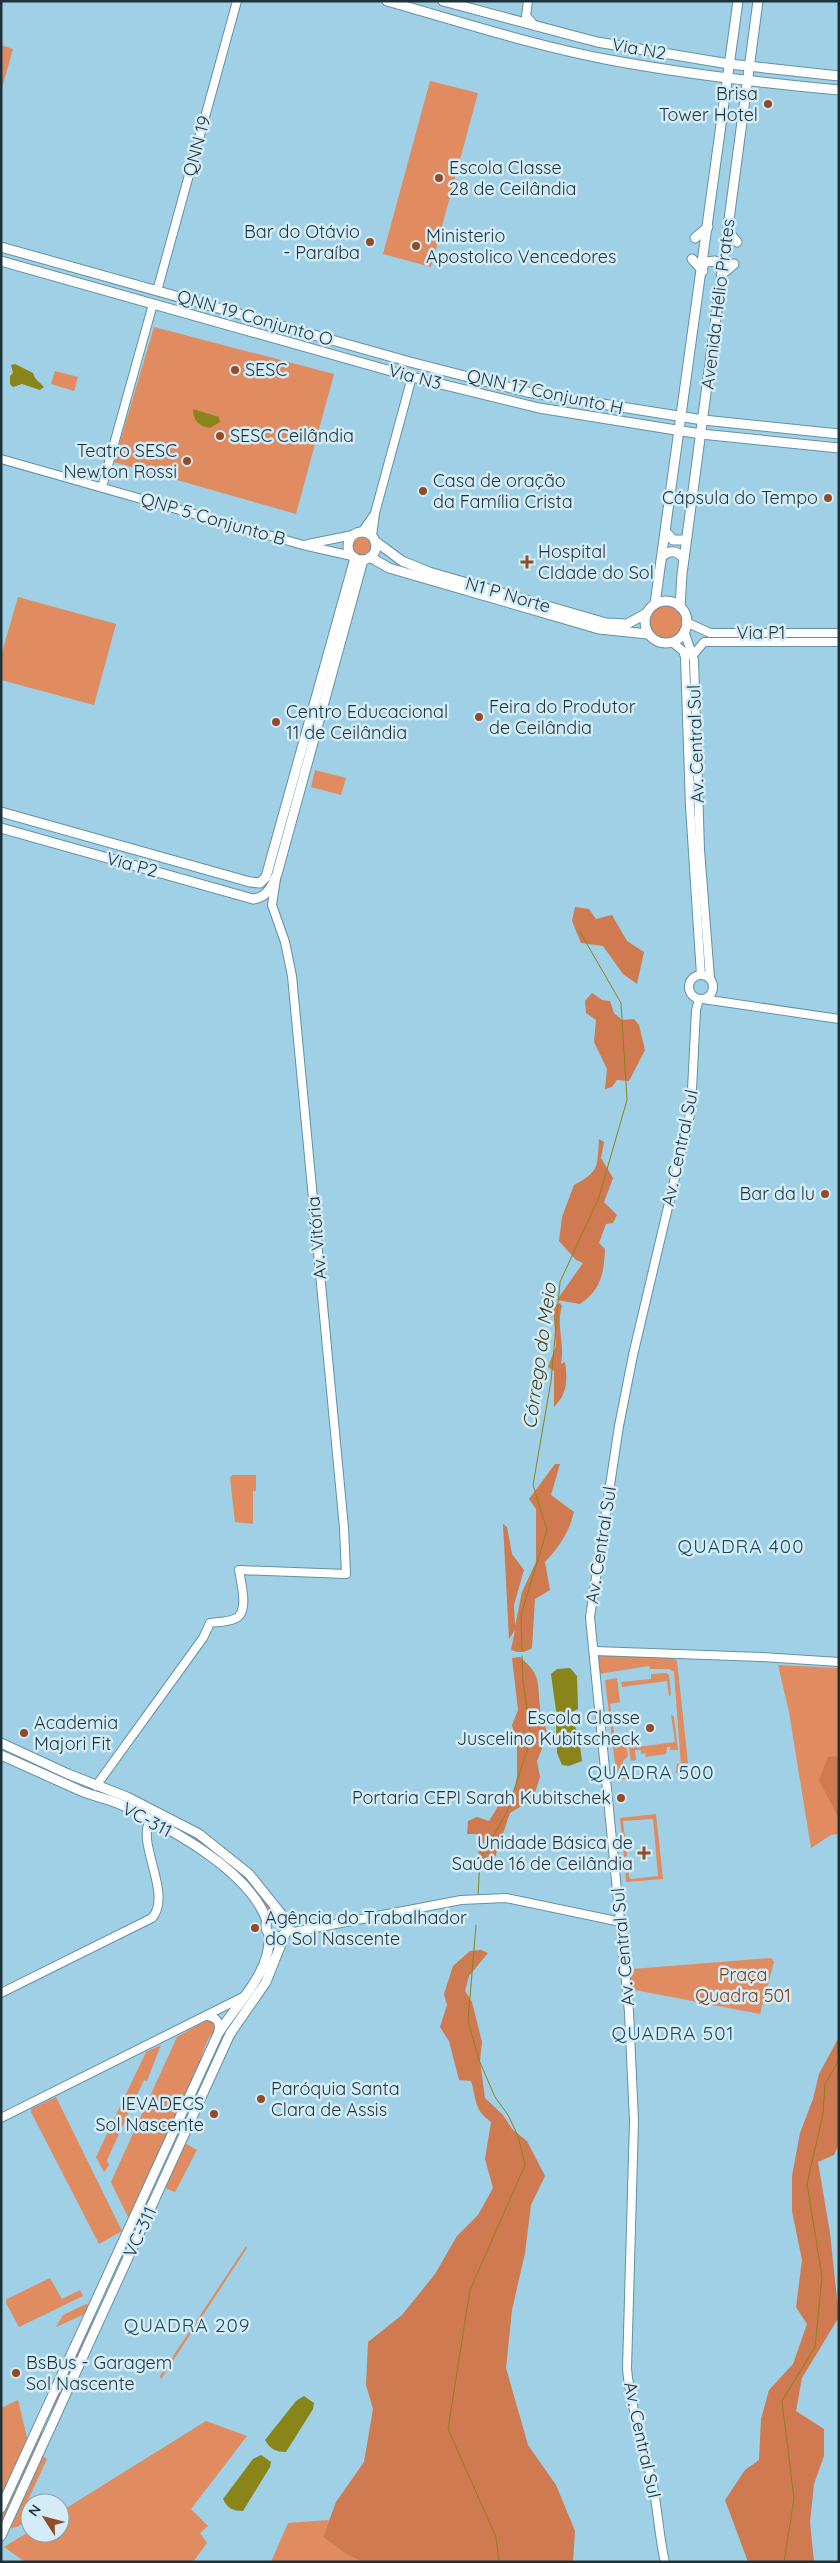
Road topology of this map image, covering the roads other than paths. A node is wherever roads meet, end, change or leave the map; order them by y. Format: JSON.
{"nodes":[{"id":1,"x":237,"y":1,"type":"edge"},
{"id":2,"x":387,"y":1,"type":"edge"},
{"id":3,"x":528,"y":1,"type":"edge"},
{"id":4,"x":738,"y":1,"type":"edge"},
{"id":5,"x":758,"y":1,"type":"edge"},
{"id":6,"x":447,"y":2,"type":"edge"},
{"id":7,"x":536,"y":27,"type":"junction"},
{"id":8,"x":586,"y":39,"type":"junction"},
{"id":9,"x":529,"y":41,"type":"junction"},
{"id":10,"x":662,"y":54,"type":"junction"},
{"id":11,"x":609,"y":60,"type":"junction"},
{"id":12,"x":729,"y":64,"type":"junction"},
{"id":13,"x":750,"y":66,"type":"junction"},
{"id":14,"x":839,"y":76,"type":"edge"},
{"id":15,"x":727,"y":79,"type":"junction"},
{"id":16,"x":748,"y":82,"type":"junction"},
{"id":17,"x":839,"y":90,"type":"edge"},
{"id":18,"x":708,"y":227,"type":"junction"},
{"id":19,"x":728,"y":231,"type":"junction"},
{"id":20,"x":695,"y":238,"type":"dead end"},
{"id":21,"x":737,"y":242,"type":"dead end"},
{"id":22,"x":1,"y":247,"type":"edge"},
{"id":23,"x":705,"y":250,"type":"junction"},
{"id":24,"x":725,"y":254,"type":"junction"},
{"id":25,"x":35,"y":257,"type":"junction"},
{"id":26,"x":692,"y":259,"type":"dead end"},
{"id":27,"x":1,"y":260,"type":"edge"},
{"id":28,"x":734,"y":264,"type":"dead end"},
{"id":29,"x":703,"y":268,"type":"junction"},
{"id":30,"x":722,"y":272,"type":"junction"},
{"id":31,"x":47,"y":274,"type":"junction"},
{"id":32,"x":100,"y":275,"type":"junction"},
{"id":33,"x":157,"y":291,"type":"junction"},
{"id":34,"x":152,"y":304,"type":"junction"},
{"id":35,"x":166,"y":308,"type":"junction"},
{"id":36,"x":261,"y":320,"type":"junction"},
{"id":37,"x":274,"y":338,"type":"junction"},
{"id":38,"x":353,"y":346,"type":"joint"},
{"id":39,"x":367,"y":350,"type":"junction"},
{"id":40,"x":410,"y":362,"type":"joint"},
{"id":41,"x":412,"y":377,"type":"junction"},
{"id":42,"x":464,"y":390,"type":"junction"},
{"id":43,"x":527,"y":392,"type":"junction"},
{"id":44,"x":539,"y":408,"type":"junction"},
{"id":45,"x":616,"y":408,"type":"junction"},
{"id":46,"x":682,"y":417,"type":"junction"},
{"id":47,"x":703,"y":420,"type":"junction"},
{"id":48,"x":680,"y":431,"type":"junction"},
{"id":49,"x":701,"y":434,"type":"junction"},
{"id":50,"x":839,"y":434,"type":"edge"},
{"id":51,"x":795,"y":444,"type":"junction"},
{"id":52,"x":839,"y":444,"type":"edge"},
{"id":53,"x":839,"y":448,"type":"edge"},
{"id":54,"x":1,"y":459,"type":"edge"},
{"id":55,"x":102,"y":487,"type":"junction"},
{"id":56,"x":375,"y":514,"type":"junction"},
{"id":57,"x":362,"y":532,"type":"junction"},
{"id":58,"x":666,"y":532,"type":"junction"},
{"id":59,"x":353,"y":535,"type":"junction"},
{"id":60,"x":373,"y":538,"type":"junction"},
{"id":61,"x":686,"y":540,"type":"junction"},
{"id":62,"x":300,"y":543,"type":"junction"},
{"id":63,"x":664,"y":555,"type":"junction"},
{"id":64,"x":360,"y":558,"type":"junction"},
{"id":65,"x":684,"y":558,"type":"junction"},
{"id":66,"x":381,"y":565,"type":"junction"},
{"id":67,"x":360,"y":571,"type":"junction"},
{"id":68,"x":655,"y":604,"type":"junction"},
{"id":69,"x":680,"y":607,"type":"junction"},
{"id":70,"x":647,"y":614,"type":"junction"},
{"id":71,"x":685,"y":627,"type":"junction"},
{"id":72,"x":753,"y":633,"type":"junction"},
{"id":73,"x":771,"y":633,"type":"junction"},
{"id":74,"x":839,"y":633,"type":"edge"},
{"id":75,"x":648,"y":634,"type":"junction"},
{"id":76,"x":672,"y":642,"type":"junction"},
{"id":77,"x":753,"y":642,"type":"junction"},
{"id":78,"x":770,"y":642,"type":"junction"},
{"id":79,"x":839,"y":642,"type":"edge"},
{"id":80,"x":693,"y":655,"type":"junction"},
{"id":81,"x":1,"y":812,"type":"edge"},
{"id":82,"x":39,"y":823,"type":"junction"},
{"id":83,"x":1,"y":828,"type":"edge"},
{"id":84,"x":64,"y":830,"type":"junction"},
{"id":85,"x":35,"y":838,"type":"junction"},
{"id":86,"x":60,"y":845,"type":"junction"},
{"id":87,"x":277,"y":874,"type":"junction"},
{"id":88,"x":258,"y":898,"type":"junction"},
{"id":89,"x":272,"y":905,"type":"junction"},
{"id":90,"x":701,"y":975,"type":"junction"},
{"id":91,"x":710,"y":978,"type":"junction"},
{"id":92,"x":704,"y":998,"type":"junction"},
{"id":93,"x":839,"y":1019,"type":"edge"},
{"id":94,"x":595,"y":1651,"type":"junction"},
{"id":95,"x":839,"y":1662,"type":"edge"},
{"id":96,"x":1,"y":1743,"type":"edge"},
{"id":97,"x":1,"y":1755,"type":"edge"},
{"id":98,"x":70,"y":1775,"type":"junction"},
{"id":99,"x":67,"y":1784,"type":"junction"},
{"id":100,"x":92,"y":1784,"type":"junction"},
{"id":101,"x":82,"y":1791,"type":"junction"},
{"id":102,"x":150,"y":1820,"type":"junction"},
{"id":103,"x":282,"y":1915,"type":"junction"},
{"id":104,"x":266,"y":1921,"type":"junction"},
{"id":105,"x":621,"y":1922,"type":"junction"},
{"id":106,"x":287,"y":1931,"type":"junction"},
{"id":107,"x":270,"y":1934,"type":"junction"},
{"id":108,"x":1,"y":1993,"type":"edge"},
{"id":109,"x":243,"y":1997,"type":"junction"},
{"id":110,"x":208,"y":2016,"type":"junction"},
{"id":111,"x":218,"y":2034,"type":"junction"},
{"id":112,"x":188,"y":2100,"type":"junction"},
{"id":113,"x":1,"y":2118,"type":"edge"},
{"id":114,"x":183,"y":2138,"type":"junction"},
{"id":115,"x":158,"y":2164,"type":"junction"},
{"id":116,"x":156,"y":2197,"type":"junction"},
{"id":117,"x":107,"y":2277,"type":"junction"},
{"id":118,"x":111,"y":2294,"type":"junction"},
{"id":119,"x":44,"y":2414,"type":"junction"},
{"id":120,"x":51,"y":2428,"type":"junction"},
{"id":121,"x":1,"y":2508,"type":"edge"},
{"id":122,"x":1,"y":2536,"type":"edge"},
{"id":123,"x":664,"y":2562,"type":"edge"}],
"edges":[{"from":1,"to":33,"type":"street","name":"QNN 19"},
{"from":2,"to":9,"type":"main road","name":"Via N2"},
{"from":3,"to":7,"type":"street"},
{"from":4,"to":12,"type":"main road","name":"Avenida Hélio Prates"},
{"from":5,"to":13,"type":"main road","name":"Avenida Hélio Prates"},
{"from":6,"to":7,"type":"main road","name":"Via N2"},
{"from":7,"to":8,"type":"main road","name":"Via N2"},
{"from":8,"to":9,"type":"main road"},
{"from":8,"to":10,"type":"main road","name":"Via N2"},
{"from":9,"to":11,"type":"main road","name":"Via N2"},
{"from":10,"to":11,"type":"main road"},
{"from":10,"to":12,"type":"main road","name":"Via N2"},
{"from":11,"to":15,"type":"main road","name":"Via N2"},
{"from":12,"to":13,"type":"main road","name":"Via N2"},
{"from":12,"to":15,"type":"main road","name":"Avenida Hélio Prates"},
{"from":13,"to":14,"type":"main road","name":"Via N2"},
{"from":13,"to":16,"type":"main road","name":"Avenida Hélio Prates"},
{"from":15,"to":16,"type":"main road","name":"Via N2"},
{"from":15,"to":18,"type":"main road","name":"Avenida Hélio Prates"},
{"from":16,"to":17,"type":"main road","name":"Via N2"},
{"from":16,"to":19,"type":"main road","name":"Avenida Hélio Prates"},
{"from":18,"to":20,"type":"main road"},
{"from":18,"to":23,"type":"main road","name":"Avenida Hélio Prates"},
{"from":19,"to":21,"type":"main road"},
{"from":19,"to":24,"type":"main road","name":"Avenida Hélio Prates"},
{"from":22,"to":25,"type":"main road"},
{"from":23,"to":24,"type":"main road"},
{"from":23,"to":29,"type":"main road","name":"Avenida Hélio Prates"},
{"from":24,"to":30,"type":"main road","name":"Avenida Hélio Prates"},
{"from":25,"to":27,"type":"main road"},
{"from":25,"to":32,"type":"main road"},
{"from":26,"to":29,"type":"main road"},
{"from":27,"to":31,"type":"main road","name":"Via N3"},
{"from":28,"to":30,"type":"main road"},
{"from":29,"to":30,"type":"main road"},
{"from":29,"to":46,"type":"main road","name":"Avenida Hélio Prates"},
{"from":30,"to":47,"type":"main road","name":"Avenida Hélio Prates"},
{"from":31,"to":32,"type":"main road"},
{"from":31,"to":34,"type":"main road","name":"Via N3"},
{"from":32,"to":33,"type":"main road","name":"QNN 19 Conjunto O"},
{"from":33,"to":36,"type":"main road","name":"QNN 19 Conjunto O"},
{"from":34,"to":35,"type":"main road","name":"Via N3"},
{"from":34,"to":55,"type":"street"},
{"from":35,"to":36,"type":"main road"},
{"from":35,"to":37,"type":"main road","name":"Via N3"},
{"from":36,"to":38,"type":"main road","name":"QNN 19 Conjunto O"},
{"from":37,"to":39,"type":"main road"},
{"from":37,"to":41,"type":"main road","name":"Via N3"},
{"from":38,"to":39,"type":"main road","name":"Via N3"},
{"from":39,"to":40,"type":"main road","name":"Via N3"},
{"from":40,"to":43,"type":"main road","name":"QNN 17 Conjunto H"},
{"from":41,"to":42,"type":"main road","name":"Via N3"},
{"from":41,"to":56,"type":"street"},
{"from":42,"to":43,"type":"main road"},
{"from":42,"to":44,"type":"main road","name":"Via N3"},
{"from":43,"to":45,"type":"main road","name":"QNN 17 Conjunto H"},
{"from":44,"to":45,"type":"main road"},
{"from":44,"to":48,"type":"main road","name":"Via N3"},
{"from":45,"to":46,"type":"main road","name":"QNN 17 Conjunto H"},
{"from":46,"to":47,"type":"main road"},
{"from":46,"to":48,"type":"main road","name":"Avenida Hélio Prates"},
{"from":47,"to":49,"type":"main road","name":"Avenida Hélio Prates"},
{"from":47,"to":50,"type":"main road"},
{"from":48,"to":49,"type":"main road","name":"Via N3"},
{"from":48,"to":58,"type":"main road","name":"Avenida Hélio Prates"},
{"from":49,"to":51,"type":"main road","name":"Via N3"},
{"from":49,"to":61,"type":"main road","name":"Avenida Hélio Prates"},
{"from":51,"to":52,"type":"main road"},
{"from":51,"to":53,"type":"main road","name":"Via N3"},
{"from":54,"to":55,"type":"street","name":"QNP 5 Conjunto B"},
{"from":55,"to":62,"type":"street","name":"QNP 5 Conjunto B"},
{"from":56,"to":57,"type":"street"},
{"from":56,"to":60,"type":"street"},
{"from":57,"to":59,"type":"main road"},
{"from":57,"to":60,"type":"main road"},
{"from":58,"to":61,"type":"main road"},
{"from":58,"to":63,"type":"main road","name":"Avenida Hélio Prates"},
{"from":59,"to":62,"type":"street"},
{"from":59,"to":64,"type":"main road"},
{"from":60,"to":64,"type":"main road"},
{"from":60,"to":70,"type":"main road","name":"N1 P Norte"},
{"from":61,"to":65,"type":"main road","name":"Avenida Hélio Prates"},
{"from":62,"to":64,"type":"street","name":"N1 P Norte"},
{"from":63,"to":65,"type":"main road"},
{"from":63,"to":68,"type":"main road","name":"Avenida Hélio Prates"},
{"from":64,"to":66,"type":"main road","name":"N1 P Norte"},
{"from":64,"to":67,"type":"main road"},
{"from":64,"to":84,"type":"main road","name":"Via P2"},
{"from":65,"to":69,"type":"main road","name":"Avenida Hélio Prates"},
{"from":66,"to":67,"type":"main road"},
{"from":66,"to":75,"type":"main road","name":"N1 P Norte"},
{"from":67,"to":87,"type":"main road"},
{"from":68,"to":69,"type":"main road"},
{"from":68,"to":70,"type":"main road"},
{"from":69,"to":71,"type":"main road"},
{"from":70,"to":75,"type":"main road"},
{"from":71,"to":72,"type":"street","name":"Via P1"},
{"from":71,"to":76,"type":"main road"},
{"from":71,"to":80,"type":"street","name":"Av. Central Sul"},
{"from":72,"to":73,"type":"street","name":"Via P1"},
{"from":72,"to":77,"type":"street"},
{"from":73,"to":74,"type":"street","name":"Via P1"},
{"from":73,"to":78,"type":"street"},
{"from":75,"to":76,"type":"main road"},
{"from":76,"to":90,"type":"street","name":"Av. Central Sul"},
{"from":77,"to":78,"type":"street","name":"Via P1"},
{"from":77,"to":80,"type":"street","name":"Via P1"},
{"from":78,"to":79,"type":"street","name":"Via P1"},
{"from":80,"to":91,"type":"street","name":"Av. Central Sul"},
{"from":81,"to":82,"type":"main road","name":"Via P2"},
{"from":82,"to":84,"type":"main road","name":"Via P2"},
{"from":82,"to":85,"type":"main road"},
{"from":83,"to":85,"type":"main road","name":"Via P2"},
{"from":84,"to":86,"type":"main road"},
{"from":85,"to":86,"type":"main road","name":"Via P2"},
{"from":86,"to":88,"type":"main road","name":"Via P2"},
{"from":87,"to":88,"type":"main road"},
{"from":87,"to":89,"type":"street"},
{"from":88,"to":89,"type":"street"},
{"from":89,"to":100,"type":"street","name":"Av. Vitória"},
{"from":90,"to":91,"type":"street"},
{"from":90,"to":92,"type":"street","name":"Av. Central Sul"},
{"from":91,"to":92,"type":"street","name":"Av. Central Sul"},
{"from":92,"to":93,"type":"street"},
{"from":92,"to":94,"type":"street","name":"Av. Central Sul"},
{"from":94,"to":95,"type":"street"},
{"from":94,"to":105,"type":"street","name":"Av. Central Sul"},
{"from":96,"to":98,"type":"main road"},
{"from":97,"to":99,"type":"main road","name":"VC-311"},
{"from":98,"to":99,"type":"main road"},
{"from":98,"to":100,"type":"main road"},
{"from":99,"to":101,"type":"main road","name":"VC-311"},
{"from":100,"to":101,"type":"main road"},
{"from":100,"to":103,"type":"main road","name":"VC-311"},
{"from":101,"to":102,"type":"main road","name":"VC-311"},
{"from":102,"to":104,"type":"main road","name":"VC-311"},
{"from":102,"to":108,"type":"street"},
{"from":103,"to":104,"type":"main road"},
{"from":103,"to":106,"type":"main road"},
{"from":104,"to":107,"type":"main road"},
{"from":105,"to":106,"type":"street"},
{"from":105,"to":123,"type":"street","name":"Av. Central Sul"},
{"from":106,"to":107,"type":"main road"},
{"from":106,"to":114,"type":"main road","name":"VC-311"},
{"from":107,"to":109,"type":"main road","name":"VC-311"},
{"from":109,"to":110,"type":"street"},
{"from":109,"to":111,"type":"main road","name":"VC-311"},
{"from":110,"to":111,"type":"street"},
{"from":110,"to":113,"type":"street"},
{"from":111,"to":112,"type":"main road","name":"VC-311"},
{"from":112,"to":114,"type":"main road"},
{"from":112,"to":115,"type":"main road","name":"VC-311"},
{"from":114,"to":116,"type":"main road","name":"VC-311"},
{"from":115,"to":116,"type":"main road"},
{"from":115,"to":117,"type":"main road","name":"VC-311"},
{"from":116,"to":118,"type":"main road","name":"VC-311"},
{"from":117,"to":118,"type":"main road"},
{"from":117,"to":119,"type":"main road","name":"VC-311"},
{"from":118,"to":120,"type":"main road","name":"VC-311"},
{"from":119,"to":120,"type":"main road"},
{"from":119,"to":121,"type":"main road","name":"VC-311"},
{"from":120,"to":122,"type":"main road","name":"VC-311"}]}
